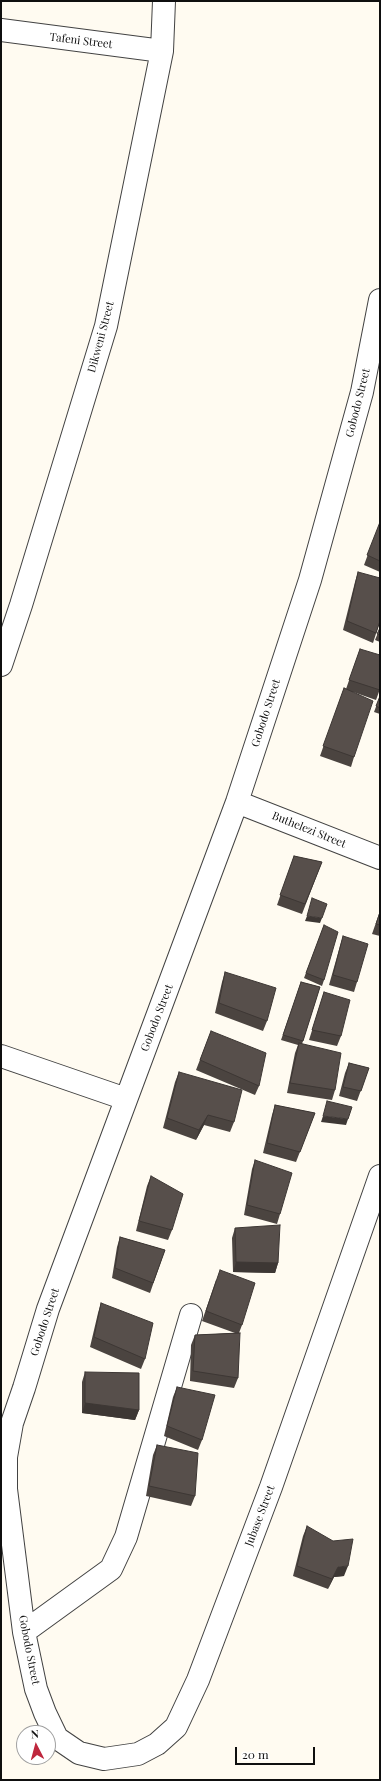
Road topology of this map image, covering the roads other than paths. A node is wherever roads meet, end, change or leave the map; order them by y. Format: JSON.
{"nodes":[{"id":1,"x":164,"y":1,"type":"edge"},
{"id":2,"x":1,"y":30,"type":"edge"},
{"id":3,"x":162,"y":51,"type":"junction"},
{"id":4,"x":380,"y":300,"type":"edge"},
{"id":5,"x":1,"y":665,"type":"edge"},
{"id":6,"x":237,"y":802,"type":"junction"},
{"id":7,"x":380,"y":858,"type":"edge"},
{"id":8,"x":1,"y":1056,"type":"edge"},
{"id":9,"x":126,"y":1099,"type":"junction"},
{"id":10,"x":380,"y":1176,"type":"edge"},
{"id":11,"x":191,"y":1315,"type":"dead end"},
{"id":12,"x":24,"y":1632,"type":"junction"},
{"id":13,"x":57,"y":1738,"type":"joint"}],
"edges":[{"from":1,"to":3,"type":"street","name":"Dikweni Street"},
{"from":2,"to":3,"type":"street","name":"Tafeni Street"},
{"from":3,"to":5,"type":"street","name":"Dikweni Street"},
{"from":4,"to":6,"type":"street","name":"Gobodo Street"},
{"from":6,"to":7,"type":"street","name":"Buthelezi Street"},
{"from":6,"to":9,"type":"street","name":"Gobodo Street"},
{"from":8,"to":9,"type":"street"},
{"from":9,"to":12,"type":"street","name":"Gobodo Street"},
{"from":10,"to":13,"type":"street","name":"Jubase Street"},
{"from":11,"to":12,"type":"street"},
{"from":12,"to":13,"type":"street","name":"Gobodo Street"}]}
